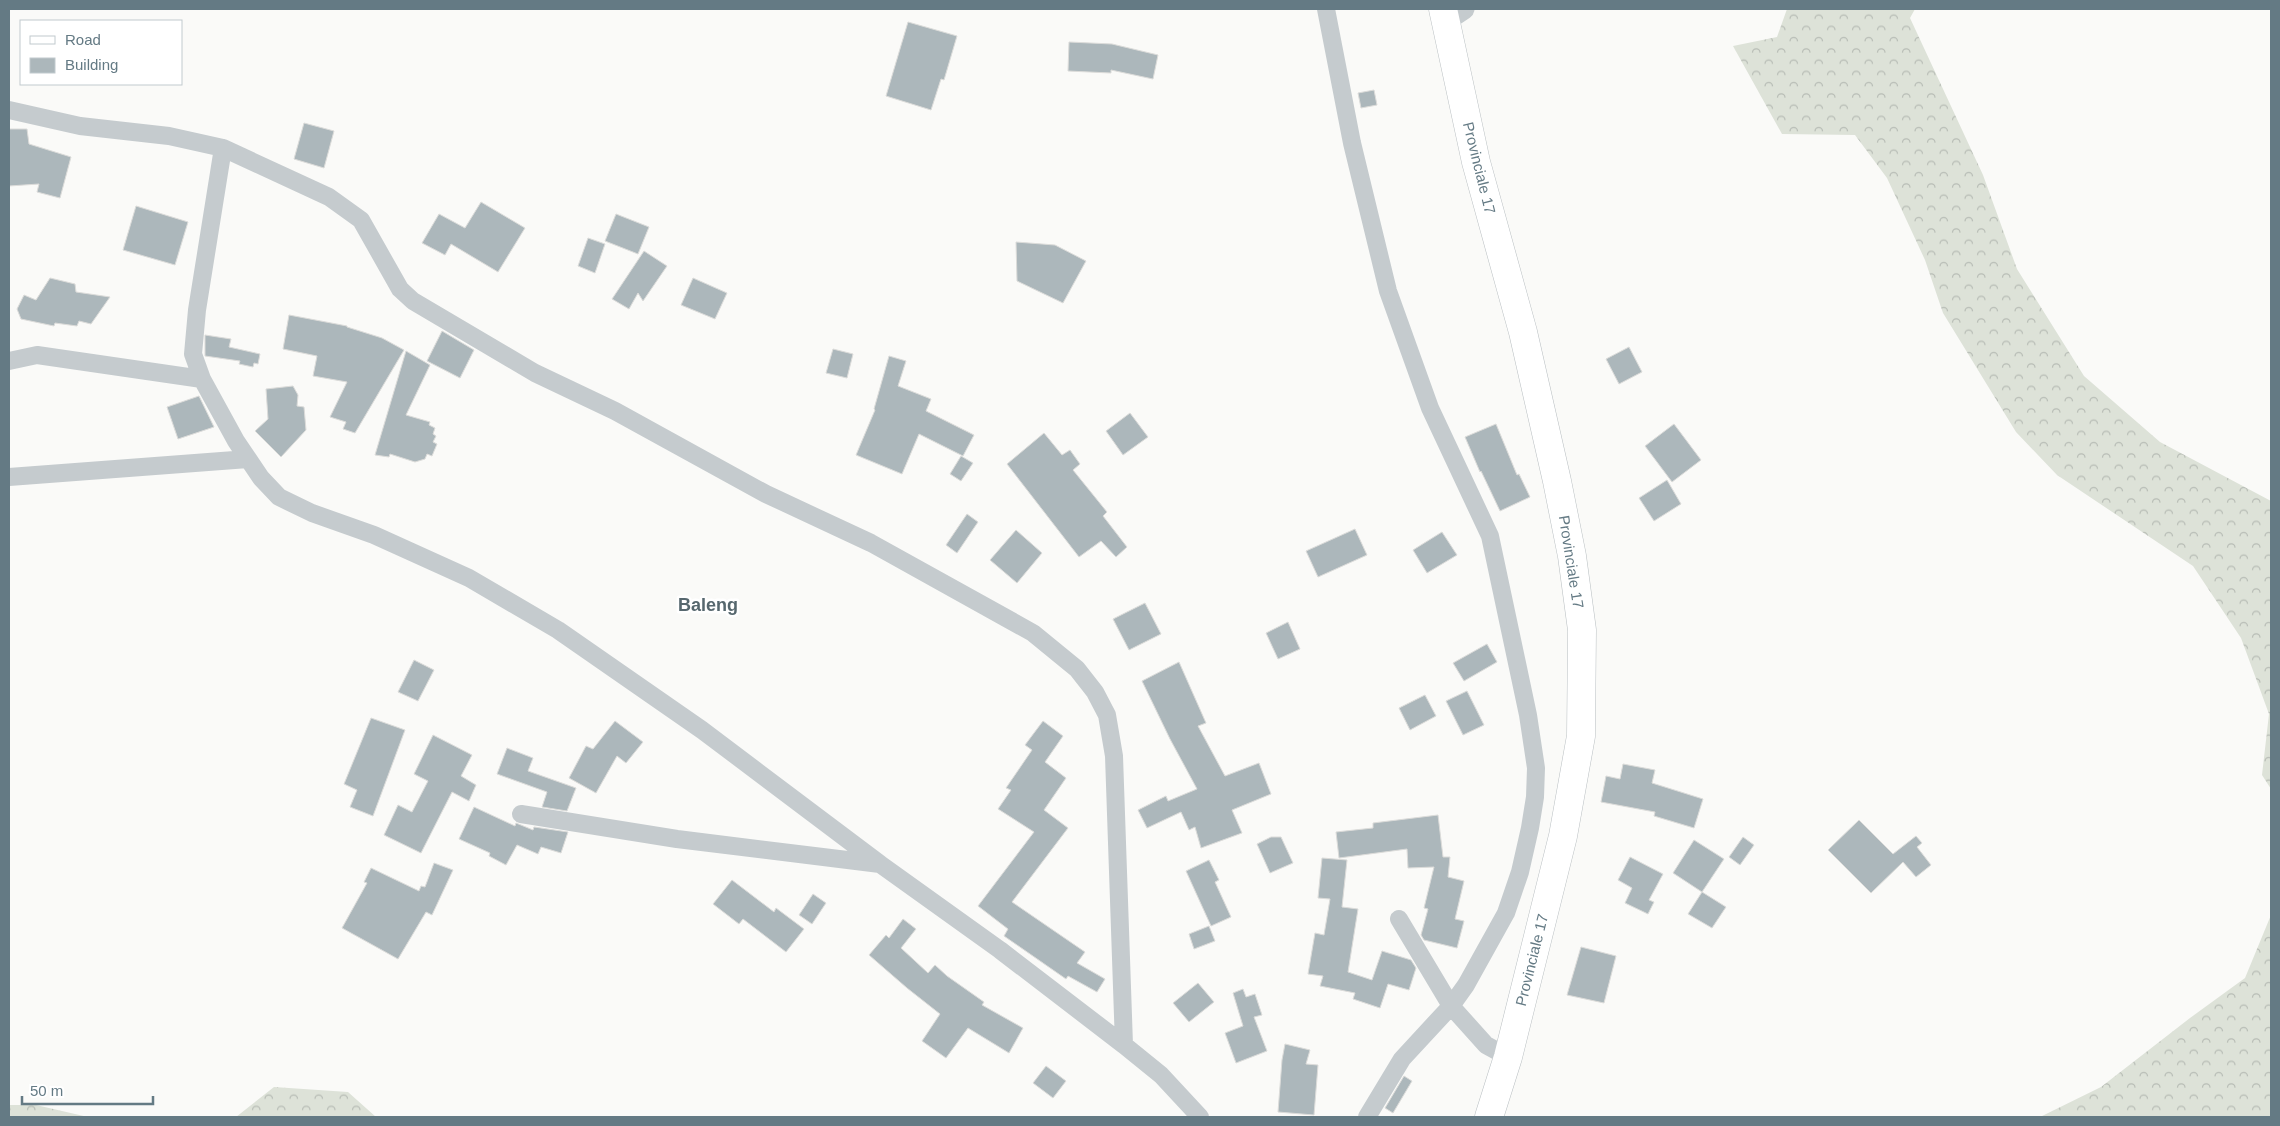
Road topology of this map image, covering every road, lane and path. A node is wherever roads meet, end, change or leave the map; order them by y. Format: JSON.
{"nodes":[{"id":1,"x":1326,"y":9,"type":"edge"},
{"id":2,"x":1451,"y":13,"type":"edge"},
{"id":3,"x":9,"y":110,"type":"edge"},
{"id":4,"x":223,"y":148,"type":"junction"},
{"id":5,"x":10,"y":356,"type":"edge"},
{"id":6,"x":202,"y":380,"type":"junction"},
{"id":7,"x":248,"y":459,"type":"junction"},
{"id":8,"x":9,"y":476,"type":"edge"},
{"id":9,"x":521,"y":814,"type":"dead end"},
{"id":10,"x":880,"y":864,"type":"junction"},
{"id":11,"x":1399,"y":919,"type":"dead end"},
{"id":12,"x":1451,"y":1006,"type":"junction"},
{"id":13,"x":1124,"y":1045,"type":"junction"},
{"id":14,"x":1508,"y":1057,"type":"junction"},
{"id":15,"x":1200,"y":1117,"type":"edge"},
{"id":16,"x":1367,"y":1117,"type":"edge"},
{"id":17,"x":1489,"y":1117,"type":"edge"}],
"edges":[{"from":1,"to":12,"type":"street"},
{"from":2,"to":14,"type":"main road","name":"Provinciale 17"},
{"from":3,"to":4,"type":"street"},
{"from":4,"to":6,"type":"street"},
{"from":4,"to":13,"type":"street"},
{"from":5,"to":6,"type":"street"},
{"from":6,"to":7,"type":"street"},
{"from":7,"to":8,"type":"street"},
{"from":7,"to":10,"type":"street"},
{"from":9,"to":10,"type":"street"},
{"from":10,"to":13,"type":"street"},
{"from":11,"to":12,"type":"street"},
{"from":12,"to":14,"type":"street"},
{"from":12,"to":16,"type":"street"},
{"from":13,"to":15,"type":"street"},
{"from":14,"to":17,"type":"main road","name":"Provinciale 17"}]}
